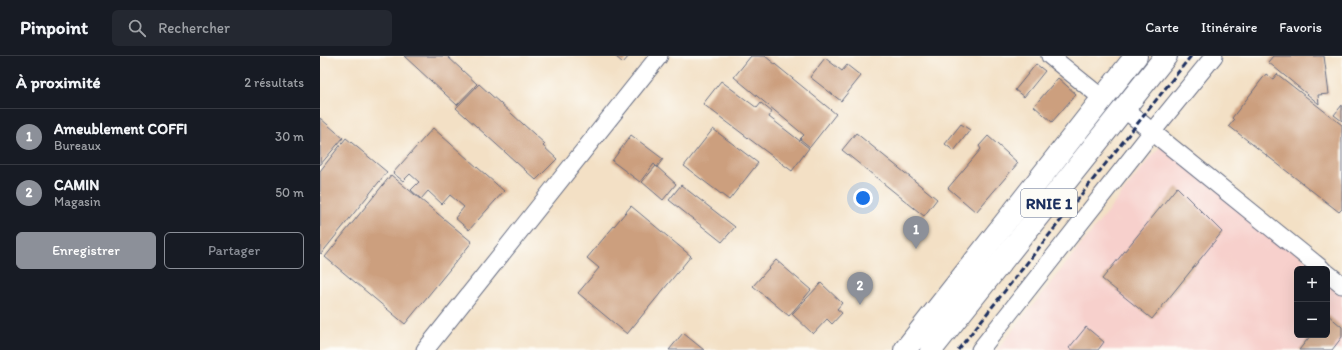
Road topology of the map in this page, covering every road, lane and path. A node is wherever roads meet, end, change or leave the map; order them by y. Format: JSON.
{"nodes":[{"id":1,"x":659,"y":56,"type":"edge"},
{"id":2,"x":1050,"y":56,"type":"edge"},
{"id":3,"x":1136,"y":56,"type":"edge"},
{"id":4,"x":1166,"y":56,"type":"edge"},
{"id":5,"x":1214,"y":56,"type":"edge"},
{"id":6,"x":1102,"y":98,"type":"junction"},
{"id":7,"x":1124,"y":109,"type":"junction"},
{"id":8,"x":1152,"y":132,"type":"junction"},
{"id":9,"x":1318,"y":266,"type":"edge"},
{"id":10,"x":1330,"y":275,"type":"edge"},
{"id":11,"x":1342,"y":285,"type":"edge"},
{"id":12,"x":425,"y":350,"type":"edge"},
{"id":13,"x":904,"y":350,"type":"edge"},
{"id":14,"x":931,"y":350,"type":"edge"},
{"id":15,"x":980,"y":350,"type":"edge"}],
"edges":[{"from":1,"to":12,"type":"street"},
{"from":2,"to":6,"type":"street"},
{"from":3,"to":6,"type":"highway","number":"RNIE 1"},
{"from":4,"to":7,"type":"highway","number":"RNIE 1"},
{"from":5,"to":8,"type":"street"},
{"from":6,"to":13,"type":"highway","number":"RNIE 1"},
{"from":7,"to":8,"type":"street"},
{"from":7,"to":14,"type":"highway","number":"RNIE 1"},
{"from":8,"to":9,"type":"street"},
{"from":8,"to":15,"type":"street"},
{"from":10,"to":11,"type":"street"}]}
